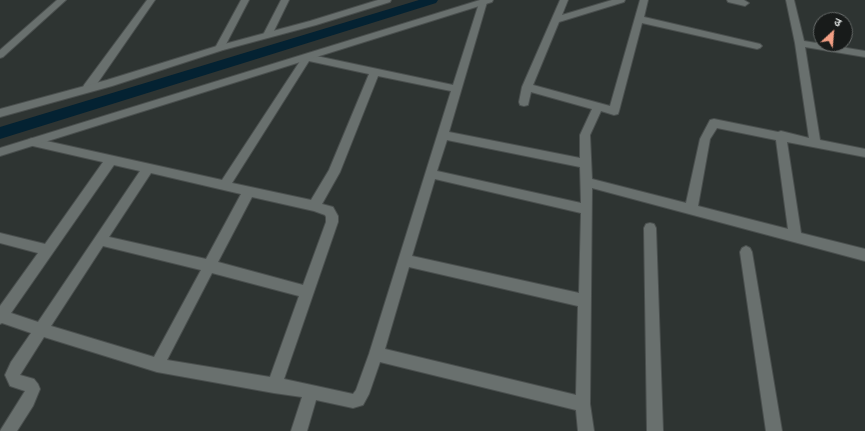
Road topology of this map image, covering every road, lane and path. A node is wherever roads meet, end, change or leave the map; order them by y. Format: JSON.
{"nodes":[{"id":1,"x":62,"y":0,"type":"edge"},
{"id":2,"x":151,"y":0,"type":"edge"},
{"id":3,"x":245,"y":0,"type":"edge"},
{"id":4,"x":285,"y":0,"type":"edge"},
{"id":5,"x":290,"y":0,"type":"edge"},
{"id":6,"x":387,"y":0,"type":"edge"},
{"id":7,"x":564,"y":0,"type":"edge"},
{"id":8,"x":621,"y":0,"type":"edge"},
{"id":9,"x":644,"y":0,"type":"edge"},
{"id":10,"x":731,"y":0,"type":"edge"},
{"id":11,"x":790,"y":0,"type":"edge"},
{"id":12,"x":486,"y":1,"type":"edge"},
{"id":13,"x":744,"y":3,"type":"dead end"},
{"id":14,"x":639,"y":19,"type":"junction"},
{"id":15,"x":556,"y":20,"type":"junction"},
{"id":16,"x":268,"y":35,"type":"junction"},
{"id":17,"x":800,"y":43,"type":"junction"},
{"id":18,"x":757,"y":46,"type":"dead end"},
{"id":19,"x":220,"y":48,"type":"junction"},
{"id":20,"x":865,"y":54,"type":"edge"},
{"id":21,"x":0,"y":55,"type":"edge"},
{"id":22,"x":307,"y":57,"type":"junction"},
{"id":23,"x":375,"y":71,"type":"junction"},
{"id":24,"x":527,"y":87,"type":"junction"},
{"id":25,"x":88,"y":88,"type":"junction"},
{"id":26,"x":457,"y":89,"type":"junction"},
{"id":27,"x":524,"y":102,"type":"dead end"},
{"id":28,"x":598,"y":106,"type":"junction"},
{"id":29,"x":0,"y":113,"type":"edge"},
{"id":30,"x":443,"y":134,"type":"junction"},
{"id":31,"x":781,"y":135,"type":"junction"},
{"id":32,"x":33,"y":142,"type":"junction"},
{"id":33,"x":815,"y":143,"type":"junction"},
{"id":34,"x":0,"y":152,"type":"edge"},
{"id":35,"x":865,"y":153,"type":"edge"},
{"id":36,"x":111,"y":160,"type":"junction"},
{"id":37,"x":586,"y":164,"type":"junction"},
{"id":38,"x":148,"y":168,"type":"junction"},
{"id":39,"x":431,"y":174,"type":"junction"},
{"id":40,"x":587,"y":182,"type":"junction"},
{"id":41,"x":224,"y":186,"type":"junction"},
{"id":42,"x":249,"y":191,"type":"junction"},
{"id":43,"x":314,"y":206,"type":"junction"},
{"id":44,"x":587,"y":209,"type":"junction"},
{"id":45,"x":691,"y":210,"type":"junction"},
{"id":46,"x":650,"y":228,"type":"dead end"},
{"id":47,"x":795,"y":237,"type":"junction"},
{"id":48,"x":0,"y":238,"type":"edge"},
{"id":49,"x":101,"y":240,"type":"junction"},
{"id":50,"x":47,"y":250,"type":"junction"},
{"id":51,"x":746,"y":252,"type":"dead end"},
{"id":52,"x":865,"y":255,"type":"edge"},
{"id":53,"x":405,"y":260,"type":"junction"},
{"id":54,"x":209,"y":266,"type":"junction"},
{"id":55,"x":308,"y":292,"type":"junction"},
{"id":56,"x":585,"y":301,"type":"junction"},
{"id":57,"x":0,"y":316,"type":"edge"},
{"id":58,"x":42,"y":330,"type":"junction"},
{"id":59,"x":376,"y":354,"type":"junction"},
{"id":60,"x":157,"y":364,"type":"junction"},
{"id":61,"x":274,"y":386,"type":"junction"},
{"id":62,"x":311,"y":391,"type":"junction"},
{"id":63,"x":583,"y":404,"type":"junction"},
{"id":64,"x":8,"y":431,"type":"edge"},
{"id":65,"x":299,"y":431,"type":"edge"},
{"id":66,"x":586,"y":431,"type":"edge"},
{"id":67,"x":655,"y":431,"type":"edge"},
{"id":68,"x":774,"y":431,"type":"edge"}],
"edges":[{"from":1,"to":21,"type":"street"},
{"from":2,"to":25,"type":"street"},
{"from":3,"to":19,"type":"street"},
{"from":4,"to":5,"type":"street"},
{"from":4,"to":16,"type":"street"},
{"from":6,"to":16,"type":"street"},
{"from":7,"to":15,"type":"street"},
{"from":8,"to":15,"type":"street"},
{"from":9,"to":14,"type":"street"},
{"from":10,"to":13,"type":"street"},
{"from":11,"to":17,"type":"street"},
{"from":12,"to":22,"type":"street"},
{"from":12,"to":26,"type":"street"},
{"from":14,"to":18,"type":"street"},
{"from":14,"to":28,"type":"street"},
{"from":15,"to":24,"type":"street"},
{"from":16,"to":19,"type":"street"},
{"from":17,"to":20,"type":"street"},
{"from":17,"to":33,"type":"street"},
{"from":19,"to":25,"type":"street"},
{"from":22,"to":23,"type":"street"},
{"from":22,"to":32,"type":"street"},
{"from":22,"to":41,"type":"street"},
{"from":23,"to":26,"type":"street"},
{"from":23,"to":43,"type":"street"},
{"from":24,"to":27,"type":"street"},
{"from":24,"to":28,"type":"street"},
{"from":25,"to":29,"type":"street"},
{"from":26,"to":30,"type":"street"},
{"from":28,"to":37,"type":"street"},
{"from":30,"to":37,"type":"street"},
{"from":30,"to":39,"type":"street"},
{"from":31,"to":33,"type":"street"},
{"from":31,"to":45,"type":"street"},
{"from":31,"to":47,"type":"street"},
{"from":32,"to":34,"type":"street"},
{"from":32,"to":36,"type":"street"},
{"from":33,"to":35,"type":"street"},
{"from":36,"to":38,"type":"street"},
{"from":36,"to":50,"type":"street"},
{"from":37,"to":40,"type":"street"},
{"from":38,"to":41,"type":"street"},
{"from":38,"to":49,"type":"street"},
{"from":39,"to":44,"type":"street"},
{"from":39,"to":53,"type":"street"},
{"from":40,"to":44,"type":"street"},
{"from":40,"to":45,"type":"street"},
{"from":41,"to":42,"type":"street"},
{"from":42,"to":43,"type":"street"},
{"from":42,"to":54,"type":"street"},
{"from":43,"to":55,"type":"street"},
{"from":44,"to":56,"type":"street"},
{"from":45,"to":47,"type":"street"},
{"from":46,"to":67,"type":"street"},
{"from":47,"to":52,"type":"street"},
{"from":48,"to":50,"type":"street"},
{"from":49,"to":54,"type":"street"},
{"from":49,"to":58,"type":"street"},
{"from":50,"to":57,"type":"street"},
{"from":51,"to":68,"type":"street"},
{"from":53,"to":56,"type":"street"},
{"from":53,"to":59,"type":"street"},
{"from":54,"to":55,"type":"street"},
{"from":54,"to":60,"type":"street"},
{"from":55,"to":61,"type":"street"},
{"from":56,"to":63,"type":"street"},
{"from":57,"to":58,"type":"street"},
{"from":58,"to":60,"type":"street"},
{"from":58,"to":64,"type":"street"},
{"from":59,"to":62,"type":"street"},
{"from":59,"to":63,"type":"street"},
{"from":60,"to":61,"type":"street"},
{"from":61,"to":62,"type":"street"},
{"from":62,"to":65,"type":"street"},
{"from":63,"to":66,"type":"street"}]}
